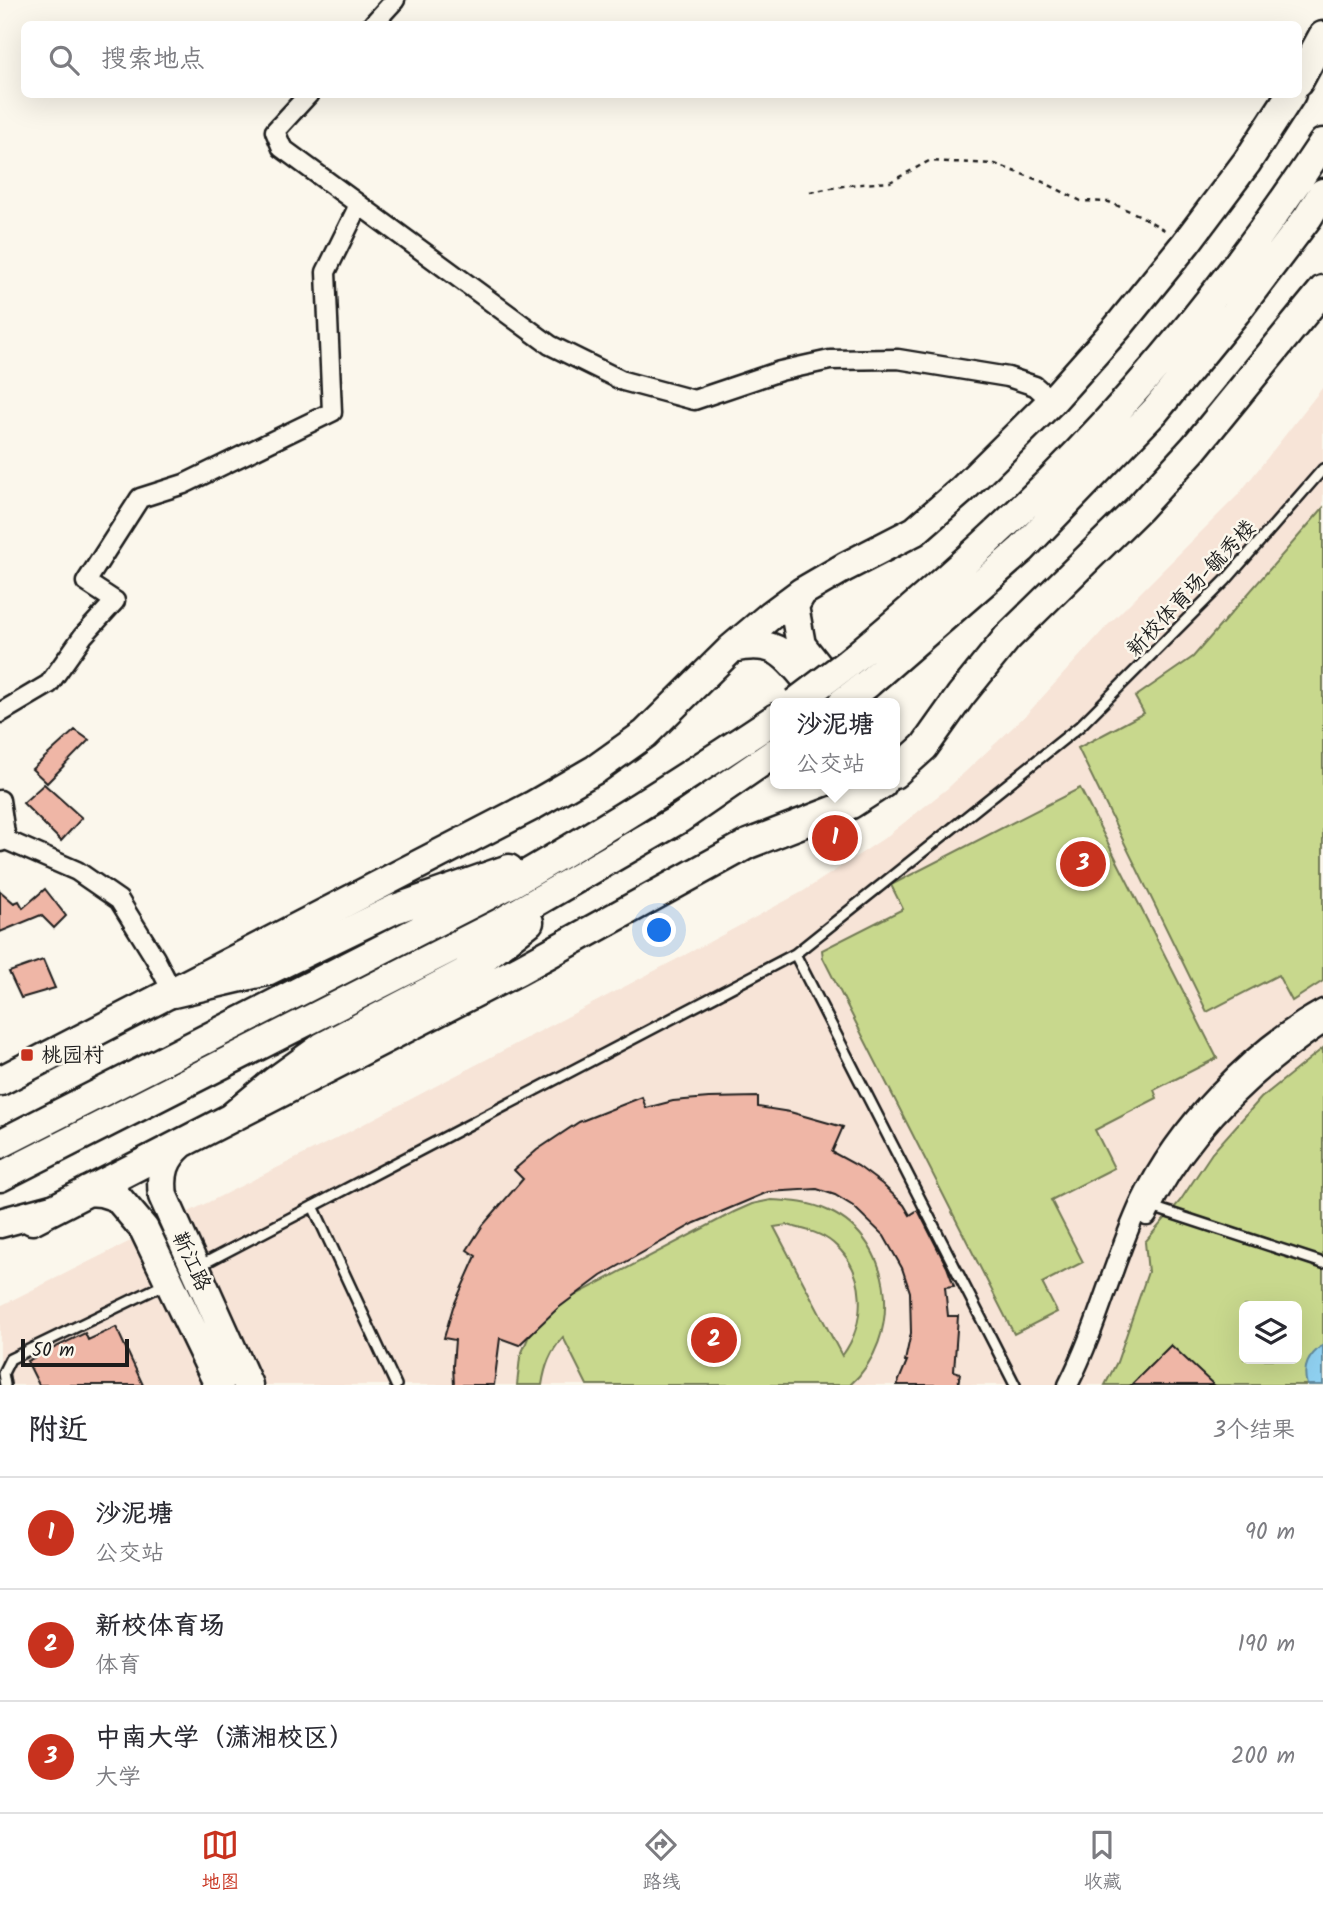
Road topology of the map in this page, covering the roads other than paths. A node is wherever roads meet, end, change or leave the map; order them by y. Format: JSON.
{"nodes":[{"id":1,"x":395,"y":0,"type":"edge"},
{"id":2,"x":376,"y":21,"type":"edge"},
{"id":3,"x":1323,"y":36,"type":"edge"},
{"id":4,"x":1302,"y":75,"type":"edge"},
{"id":5,"x":305,"y":98,"type":"edge"},
{"id":6,"x":1288,"y":98,"type":"edge"},
{"id":7,"x":1323,"y":143,"type":"edge"},
{"id":8,"x":1323,"y":193,"type":"edge"},
{"id":9,"x":359,"y":205,"type":"junction"},
{"id":10,"x":1323,"y":290,"type":"edge"},
{"id":11,"x":1052,"y":401,"type":"junction"},
{"id":12,"x":1323,"y":469,"type":"edge"},
{"id":13,"x":802,"y":592,"type":"junction"},
{"id":14,"x":732,"y":648,"type":"junction"},
{"id":15,"x":852,"y":697,"type":"edge"},
{"id":16,"x":802,"y":698,"type":"edge"},
{"id":17,"x":823,"y":698,"type":"edge"},
{"id":18,"x":0,"y":713,"type":"edge"},
{"id":19,"x":770,"y":721,"type":"edge"},
{"id":20,"x":900,"y":746,"type":"edge"},
{"id":21,"x":924,"y":747,"type":"junction"},
{"id":22,"x":770,"y":755,"type":"edge"},
{"id":23,"x":900,"y":769,"type":"edge"},
{"id":24,"x":855,"y":794,"type":"edge"},
{"id":25,"x":0,"y":800,"type":"edge"},
{"id":26,"x":3,"y":841,"type":"edge"},
{"id":27,"x":578,"y":846,"type":"junction"},
{"id":28,"x":593,"y":870,"type":"junction"},
{"id":29,"x":795,"y":954,"type":"junction"},
{"id":30,"x":173,"y":993,"type":"junction"},
{"id":31,"x":1323,"y":1009,"type":"edge"},
{"id":32,"x":1323,"y":1024,"type":"edge"},
{"id":33,"x":0,"y":1081,"type":"edge"},
{"id":34,"x":234,"y":1115,"type":"junction"},
{"id":35,"x":185,"y":1141,"type":"junction"},
{"id":36,"x":0,"y":1144,"type":"edge"},
{"id":37,"x":0,"y":1177,"type":"edge"},
{"id":38,"x":88,"y":1191,"type":"junction"},
{"id":39,"x":313,"y":1206,"type":"junction"},
{"id":40,"x":1146,"y":1206,"type":"junction"},
{"id":41,"x":51,"y":1209,"type":"junction"},
{"id":42,"x":0,"y":1223,"type":"edge"},
{"id":43,"x":0,"y":1236,"type":"edge"},
{"id":44,"x":1323,"y":1263,"type":"edge"},
{"id":45,"x":196,"y":1268,"type":"junction"},
{"id":46,"x":170,"y":1282,"type":"junction"},
{"id":47,"x":5,"y":1385,"type":"edge"},
{"id":48,"x":219,"y":1385,"type":"edge"},
{"id":49,"x":248,"y":1385,"type":"edge"},
{"id":50,"x":396,"y":1385,"type":"edge"},
{"id":51,"x":1015,"y":1385,"type":"edge"},
{"id":52,"x":1068,"y":1385,"type":"edge"},
{"id":53,"x":1080,"y":1385,"type":"edge"}],
"edges":[{"from":1,"to":2,"type":"street"},
{"from":3,"to":4,"type":"main road"},
{"from":5,"to":9,"type":"street"},
{"from":6,"to":11,"type":"main road"},
{"from":7,"to":16,"type":"main road","bridge":true},
{"from":8,"to":15,"type":"main road"},
{"from":9,"to":11,"type":"street"},
{"from":9,"to":18,"type":"street"},
{"from":10,"to":21,"type":"main road"},
{"from":11,"to":13,"type":"main road"},
{"from":12,"to":29,"type":"lane","name":"新校体育场-毓秀楼"},
{"from":13,"to":14,"type":"main road"},
{"from":13,"to":15,"type":"main road"},
{"from":14,"to":17,"type":"main road"},
{"from":14,"to":30,"type":"main road"},
{"from":19,"to":27,"type":"main road"},
{"from":20,"to":21,"type":"main road"},
{"from":21,"to":23,"type":"main road"},
{"from":22,"to":28,"type":"main road"},
{"from":24,"to":34,"type":"main road"},
{"from":25,"to":26,"type":"street"},
{"from":26,"to":30,"type":"street"},
{"from":27,"to":30,"type":"main road"},
{"from":27,"to":36,"type":"main road"},
{"from":28,"to":34,"type":"main road"},
{"from":28,"to":37,"type":"main road"},
{"from":29,"to":39,"type":"lane","name":"新校体育场-毓秀楼"},
{"from":29,"to":51,"type":"lane"},
{"from":30,"to":33,"type":"main road"},
{"from":31,"to":40,"type":"street"},
{"from":32,"to":40,"type":"street"},
{"from":34,"to":35,"type":"main road"},
{"from":35,"to":38,"type":"main road"},
{"from":35,"to":45,"type":"main road","name":"靳江路"},
{"from":38,"to":41,"type":"main road"},
{"from":38,"to":46,"type":"main road","name":"靳江路"},
{"from":39,"to":45,"type":"lane","name":"新校体育场-毓秀楼"},
{"from":39,"to":50,"type":"lane"},
{"from":40,"to":44,"type":"lane"},
{"from":40,"to":52,"type":"street"},
{"from":40,"to":53,"type":"street"},
{"from":41,"to":42,"type":"main road"},
{"from":41,"to":43,"type":"main road"},
{"from":45,"to":49,"type":"main road","name":"靳江路"},
{"from":46,"to":47,"type":"lane"},
{"from":46,"to":48,"type":"main road","name":"靳江路"}]}
